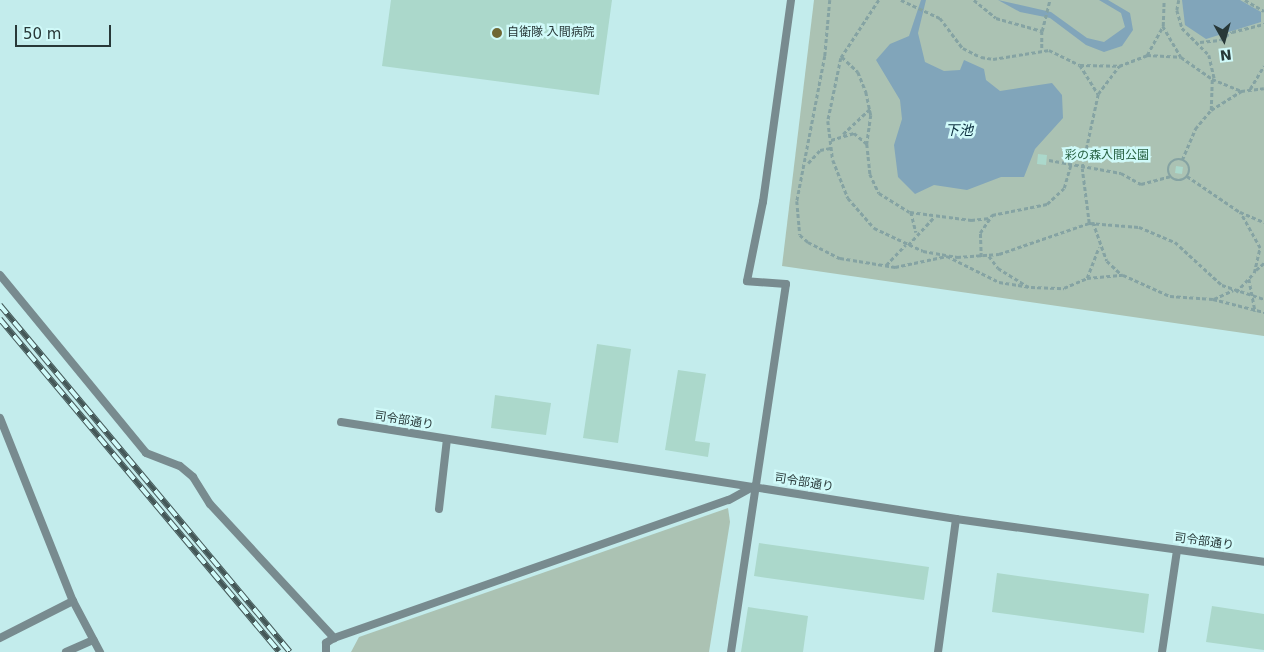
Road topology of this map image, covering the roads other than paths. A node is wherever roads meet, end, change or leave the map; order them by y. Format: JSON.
{"nodes":[{"id":1,"x":791,"y":0,"type":"edge"},
{"id":2,"x":0,"y":275,"type":"edge"},
{"id":3,"x":0,"y":418,"type":"edge"},
{"id":4,"x":341,"y":422,"type":"dead end"},
{"id":5,"x":447,"y":439,"type":"junction"},
{"id":6,"x":754,"y":486,"type":"junction"},
{"id":7,"x":439,"y":509,"type":"dead end"},
{"id":8,"x":956,"y":519,"type":"junction"},
{"id":9,"x":1177,"y":550,"type":"junction"},
{"id":10,"x":1264,"y":562,"type":"edge"},
{"id":11,"x":73,"y":601,"type":"junction"},
{"id":12,"x":0,"y":638,"type":"edge"},
{"id":13,"x":334,"y":638,"type":"junction"},
{"id":14,"x":93,"y":640,"type":"junction"},
{"id":15,"x":66,"y":652,"type":"edge"},
{"id":16,"x":100,"y":652,"type":"edge"},
{"id":17,"x":326,"y":652,"type":"edge"},
{"id":18,"x":731,"y":652,"type":"edge"},
{"id":19,"x":938,"y":652,"type":"edge"},
{"id":20,"x":1162,"y":652,"type":"edge"}],
"edges":[{"from":1,"to":6,"type":"lane"},
{"from":2,"to":13,"type":"lane"},
{"from":3,"to":11,"type":"lane"},
{"from":4,"to":5,"type":"lane","name":"司令部通り"},
{"from":5,"to":6,"type":"lane","name":"司令部通り"},
{"from":5,"to":7,"type":"lane"},
{"from":6,"to":8,"type":"lane","name":"司令部通り"},
{"from":6,"to":13,"type":"lane"},
{"from":6,"to":18,"type":"lane"},
{"from":8,"to":9,"type":"lane","name":"司令部通り"},
{"from":8,"to":19,"type":"lane"},
{"from":9,"to":10,"type":"lane","name":"司令部通り"},
{"from":9,"to":20,"type":"lane"},
{"from":11,"to":12,"type":"lane"},
{"from":11,"to":14,"type":"lane"},
{"from":13,"to":17,"type":"lane"},
{"from":14,"to":15,"type":"lane"},
{"from":14,"to":16,"type":"lane"}]}
